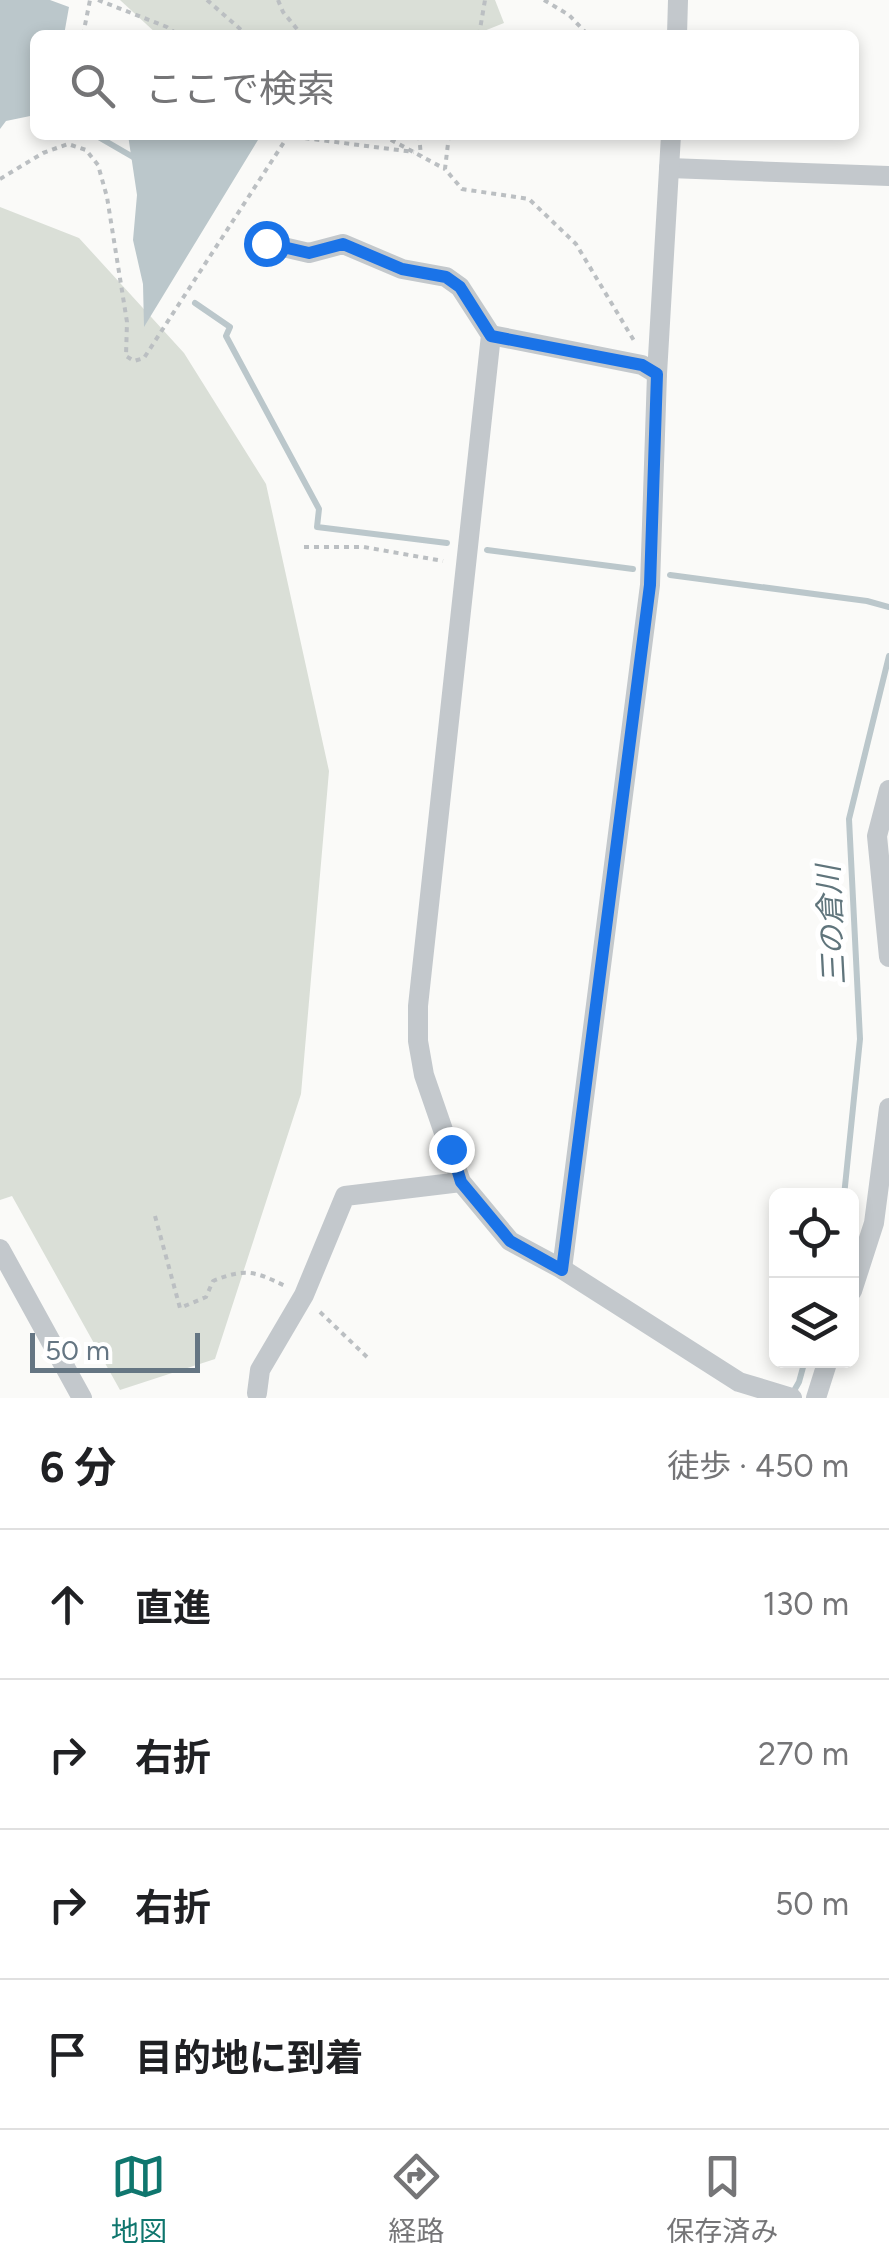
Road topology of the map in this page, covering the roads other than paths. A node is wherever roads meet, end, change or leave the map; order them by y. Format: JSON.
{"nodes":[{"id":1,"x":678,"y":0,"type":"edge"},
{"id":2,"x":677,"y":30,"type":"edge"},
{"id":3,"x":671,"y":140,"type":"edge"},
{"id":4,"x":669,"y":168,"type":"junction"},
{"id":5,"x":889,"y":176,"type":"edge"},
{"id":6,"x":266,"y":243,"type":"dead end"},
{"id":7,"x":491,"y":336,"type":"junction"},
{"id":8,"x":650,"y":370,"type":"junction"},
{"id":9,"x":889,"y":790,"type":"edge"},
{"id":10,"x":889,"y":957,"type":"edge"},
{"id":11,"x":889,"y":1108,"type":"edge"},
{"id":12,"x":461,"y":1182,"type":"junction"},
{"id":13,"x":882,"y":1225,"type":"edge"},
{"id":14,"x":0,"y":1249,"type":"edge"},
{"id":15,"x":562,"y":1270,"type":"junction"},
{"id":16,"x":858,"y":1278,"type":"edge"},
{"id":17,"x":825,"y":1368,"type":"edge"},
{"id":18,"x":257,"y":1393,"type":"dead end"},
{"id":19,"x":82,"y":1398,"type":"edge"},
{"id":20,"x":792,"y":1398,"type":"edge"},
{"id":21,"x":816,"y":1398,"type":"edge"}],
"edges":[{"from":1,"to":2,"type":"street"},
{"from":3,"to":4,"type":"street"},
{"from":4,"to":5,"type":"street"},
{"from":4,"to":8,"type":"street"},
{"from":6,"to":7,"type":"street"},
{"from":7,"to":8,"type":"street"},
{"from":7,"to":12,"type":"street"},
{"from":8,"to":15,"type":"street"},
{"from":9,"to":10,"type":"street"},
{"from":11,"to":13,"type":"street"},
{"from":12,"to":15,"type":"street"},
{"from":12,"to":18,"type":"street"},
{"from":13,"to":16,"type":"street"},
{"from":14,"to":19,"type":"street"},
{"from":15,"to":20,"type":"street"},
{"from":17,"to":21,"type":"street"}]}
